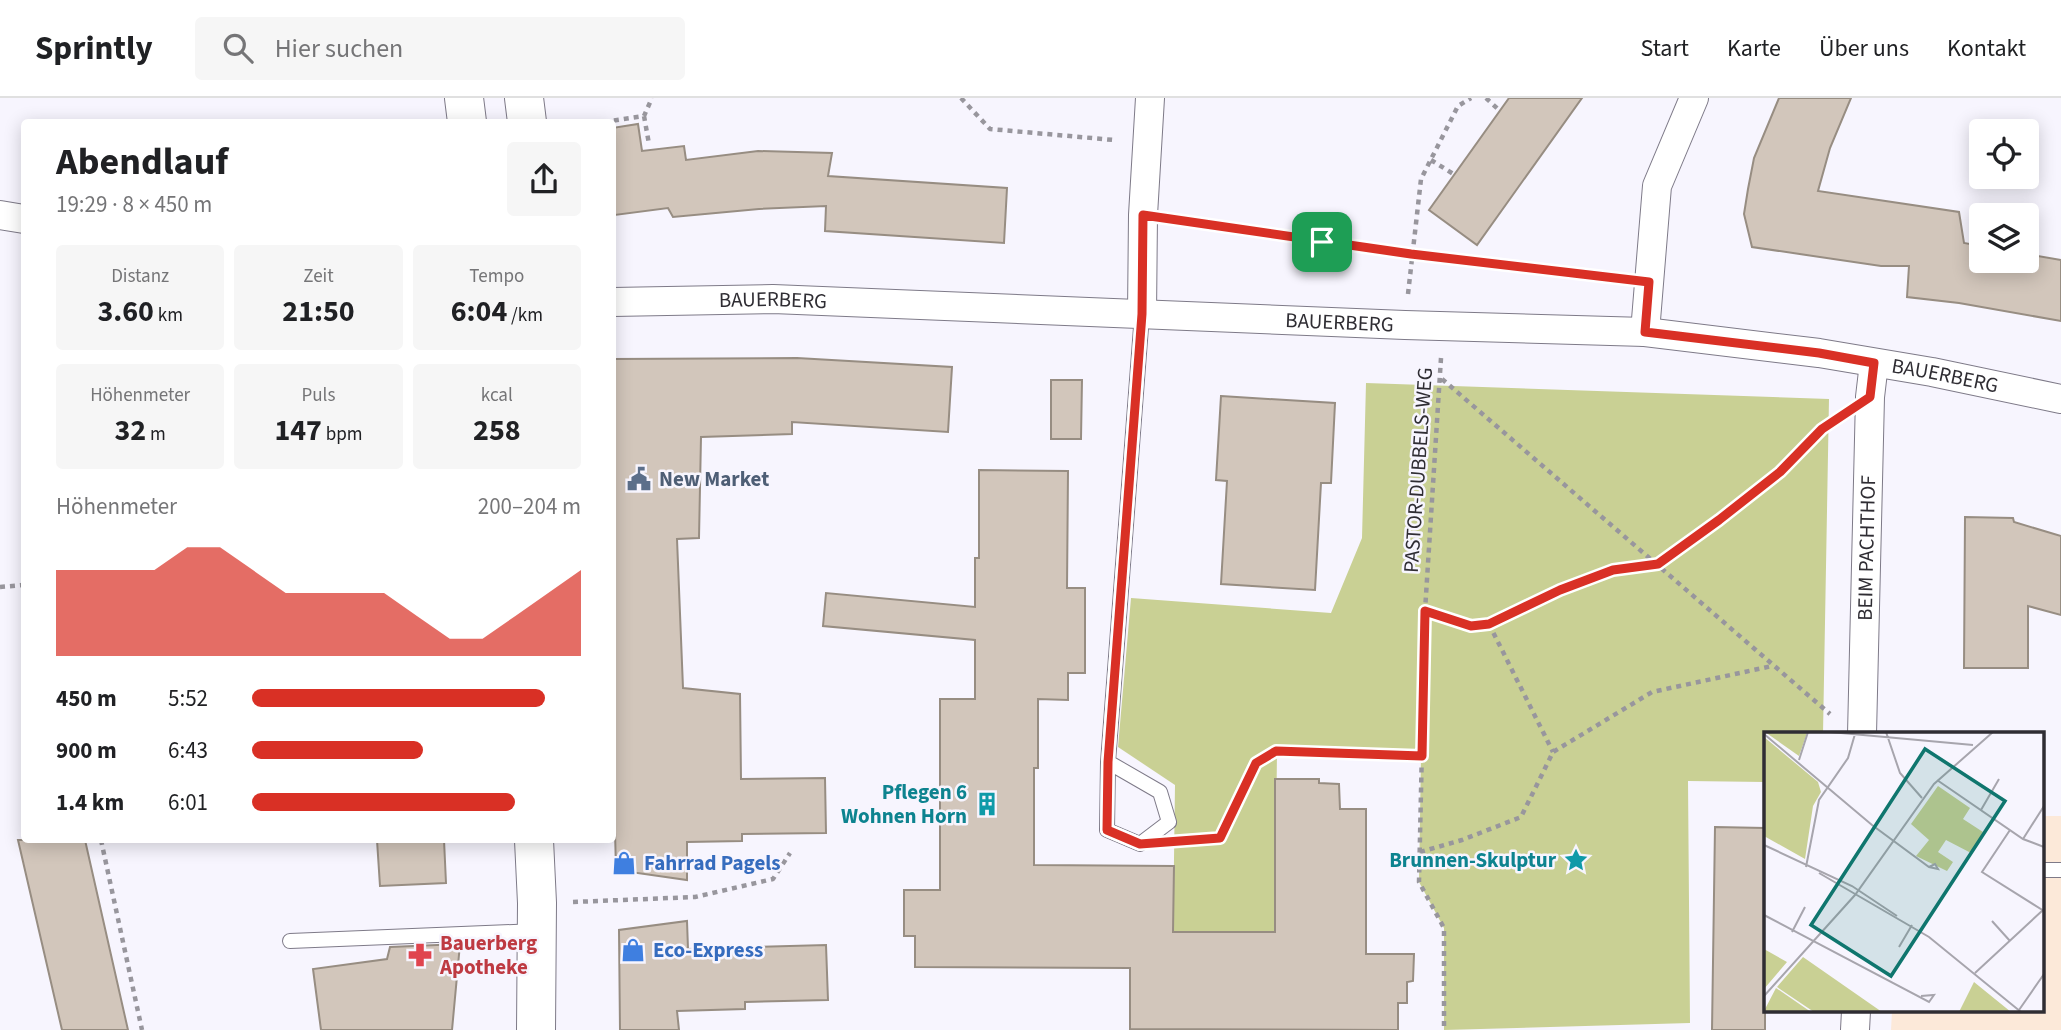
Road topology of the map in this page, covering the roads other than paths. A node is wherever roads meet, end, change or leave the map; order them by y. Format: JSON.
{"nodes":[{"id":1,"x":464,"y":98,"type":"edge"},
{"id":2,"x":524,"y":98,"type":"edge"},
{"id":3,"x":1150,"y":98,"type":"edge"},
{"id":4,"x":1694,"y":98,"type":"edge"},
{"id":5,"x":467,"y":119,"type":"edge"},
{"id":6,"x":527,"y":119,"type":"edge"},
{"id":7,"x":0,"y":215,"type":"edge"},
{"id":8,"x":21,"y":218,"type":"edge"},
{"id":9,"x":616,"y":302,"type":"edge"},
{"id":10,"x":1142,"y":314,"type":"junction"},
{"id":11,"x":1645,"y":332,"type":"junction"},
{"id":12,"x":1874,"y":363,"type":"junction"},
{"id":13,"x":2061,"y":399,"type":"edge"},
{"id":14,"x":1862,"y":732,"type":"edge"},
{"id":15,"x":1108,"y":762,"type":"junction"},
{"id":16,"x":534,"y":843,"type":"edge"},
{"id":17,"x":537,"y":931,"type":"junction"},
{"id":18,"x":290,"y":941,"type":"dead end"},
{"id":19,"x":1856,"y":1012,"type":"edge"},
{"id":20,"x":536,"y":1030,"type":"edge"},
{"id":21,"x":1855,"y":1030,"type":"edge"}],
"edges":[{"from":1,"to":5,"type":"main road"},
{"from":2,"to":6,"type":"main road"},
{"from":3,"to":10,"type":"street"},
{"from":4,"to":11,"type":"street"},
{"from":7,"to":8,"type":"street"},
{"from":9,"to":10,"type":"street","name":"BAUERBERG"},
{"from":10,"to":11,"type":"street","name":"BAUERBERG"},
{"from":10,"to":15,"type":"lane"},
{"from":11,"to":12,"type":"street","name":"BAUERBERG"},
{"from":12,"to":13,"type":"street","name":"BAUERBERG"},
{"from":12,"to":14,"type":"street","name":"BEIM PACHTHOF"},
{"from":15,"to":15,"type":"lane"},
{"from":16,"to":17,"type":"main road"},
{"from":17,"to":18,"type":"lane"},
{"from":17,"to":20,"type":"main road"},
{"from":19,"to":21,"type":"street"}]}
